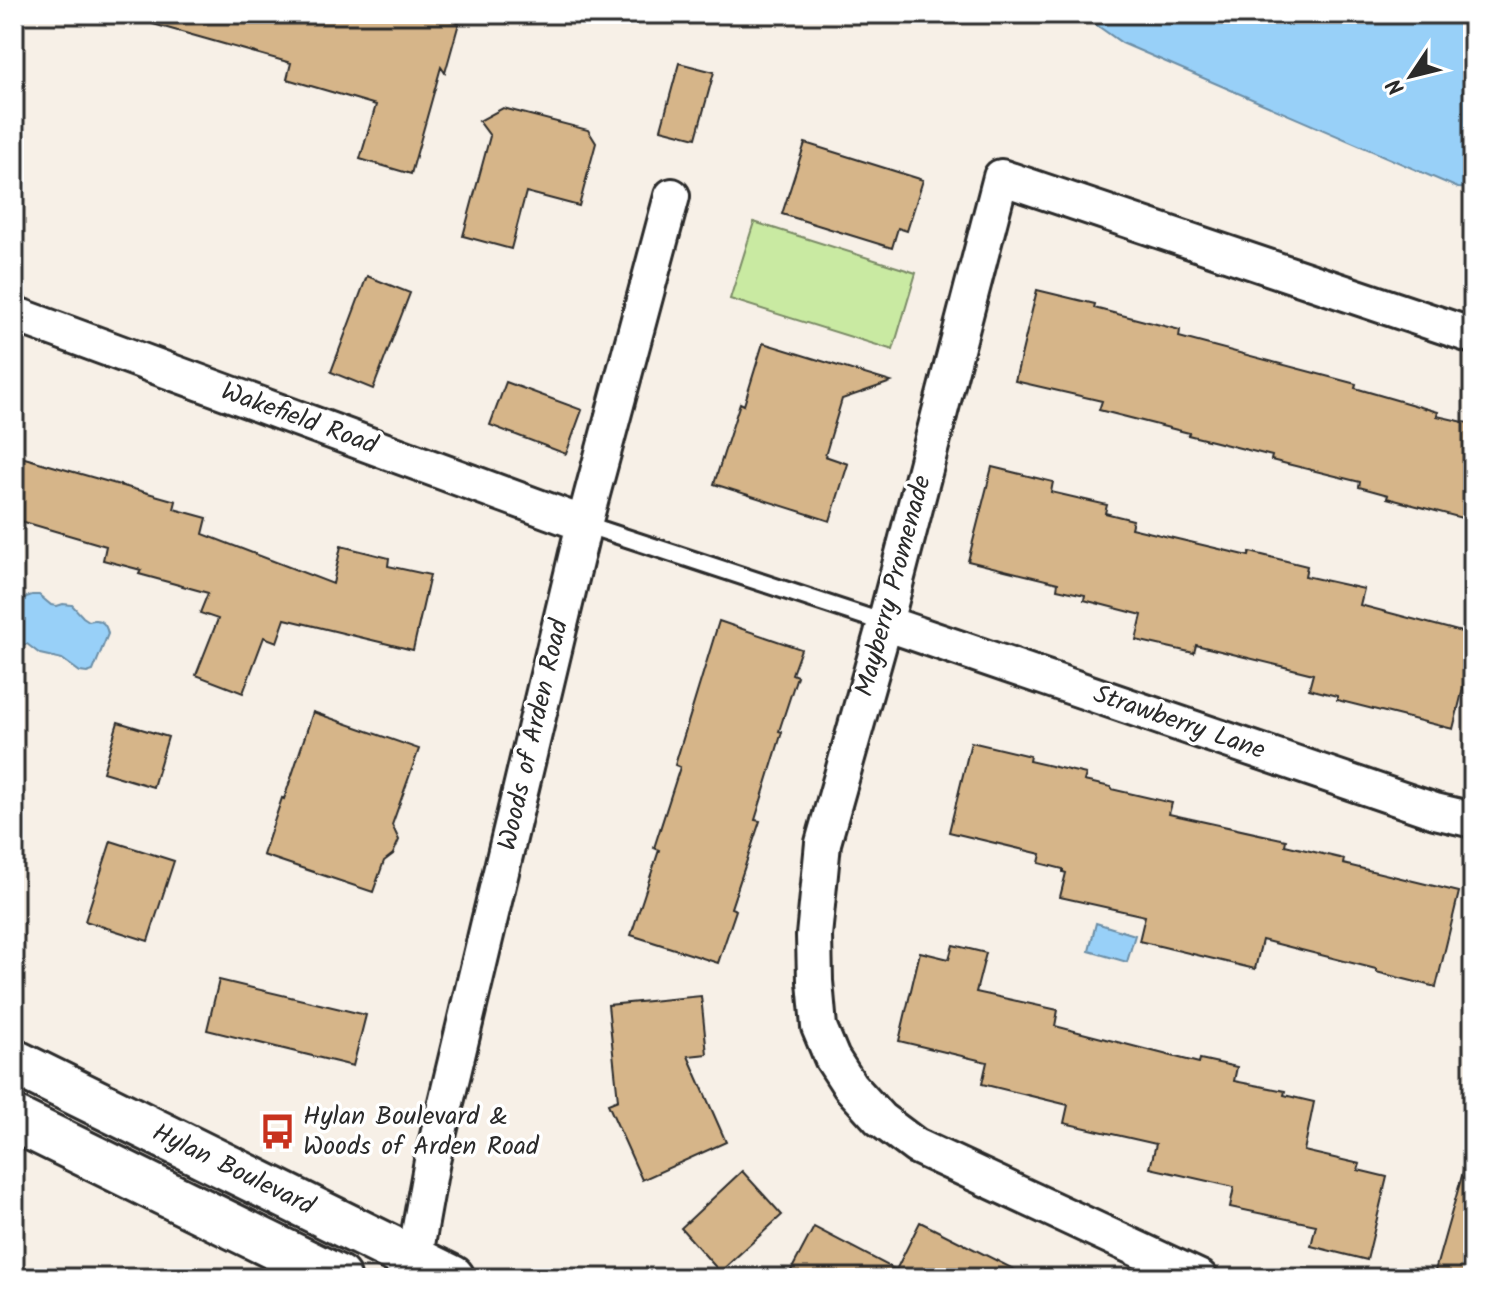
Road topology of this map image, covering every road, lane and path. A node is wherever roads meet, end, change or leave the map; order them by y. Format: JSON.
{"nodes":[{"id":1,"x":672,"y":196,"type":"dead end"},
{"id":2,"x":14,"y":314,"type":"edge"},
{"id":3,"x":1473,"y":336,"type":"edge"},
{"id":4,"x":584,"y":524,"type":"junction"},
{"id":5,"x":885,"y":623,"type":"junction"},
{"id":6,"x":1473,"y":820,"type":"edge"},
{"id":7,"x":14,"y":1062,"type":"edge"},
{"id":8,"x":14,"y":1119,"type":"edge"},
{"id":9,"x":425,"y":1272,"type":"edge"},
{"id":10,"x":338,"y":1278,"type":"edge"},
{"id":11,"x":1200,"y":1278,"type":"edge"}],
"edges":[{"from":1,"to":4,"type":"street","name":"Woods of Arden Road"},
{"from":2,"to":4,"type":"street","name":"Wakefield Road"},
{"from":3,"to":5,"type":"street","name":"Mayberry Promenade"},
{"from":4,"to":5,"type":"lane"},
{"from":4,"to":9,"type":"street","name":"Woods of Arden Road"},
{"from":5,"to":6,"type":"street","name":"Strawberry Lane"},
{"from":5,"to":11,"type":"street","name":"Mayberry Promenade"},
{"from":7,"to":9,"type":"main road","name":"Hylan Boulevard"},
{"from":8,"to":10,"type":"main road","name":"Hylan Boulevard"}]}
